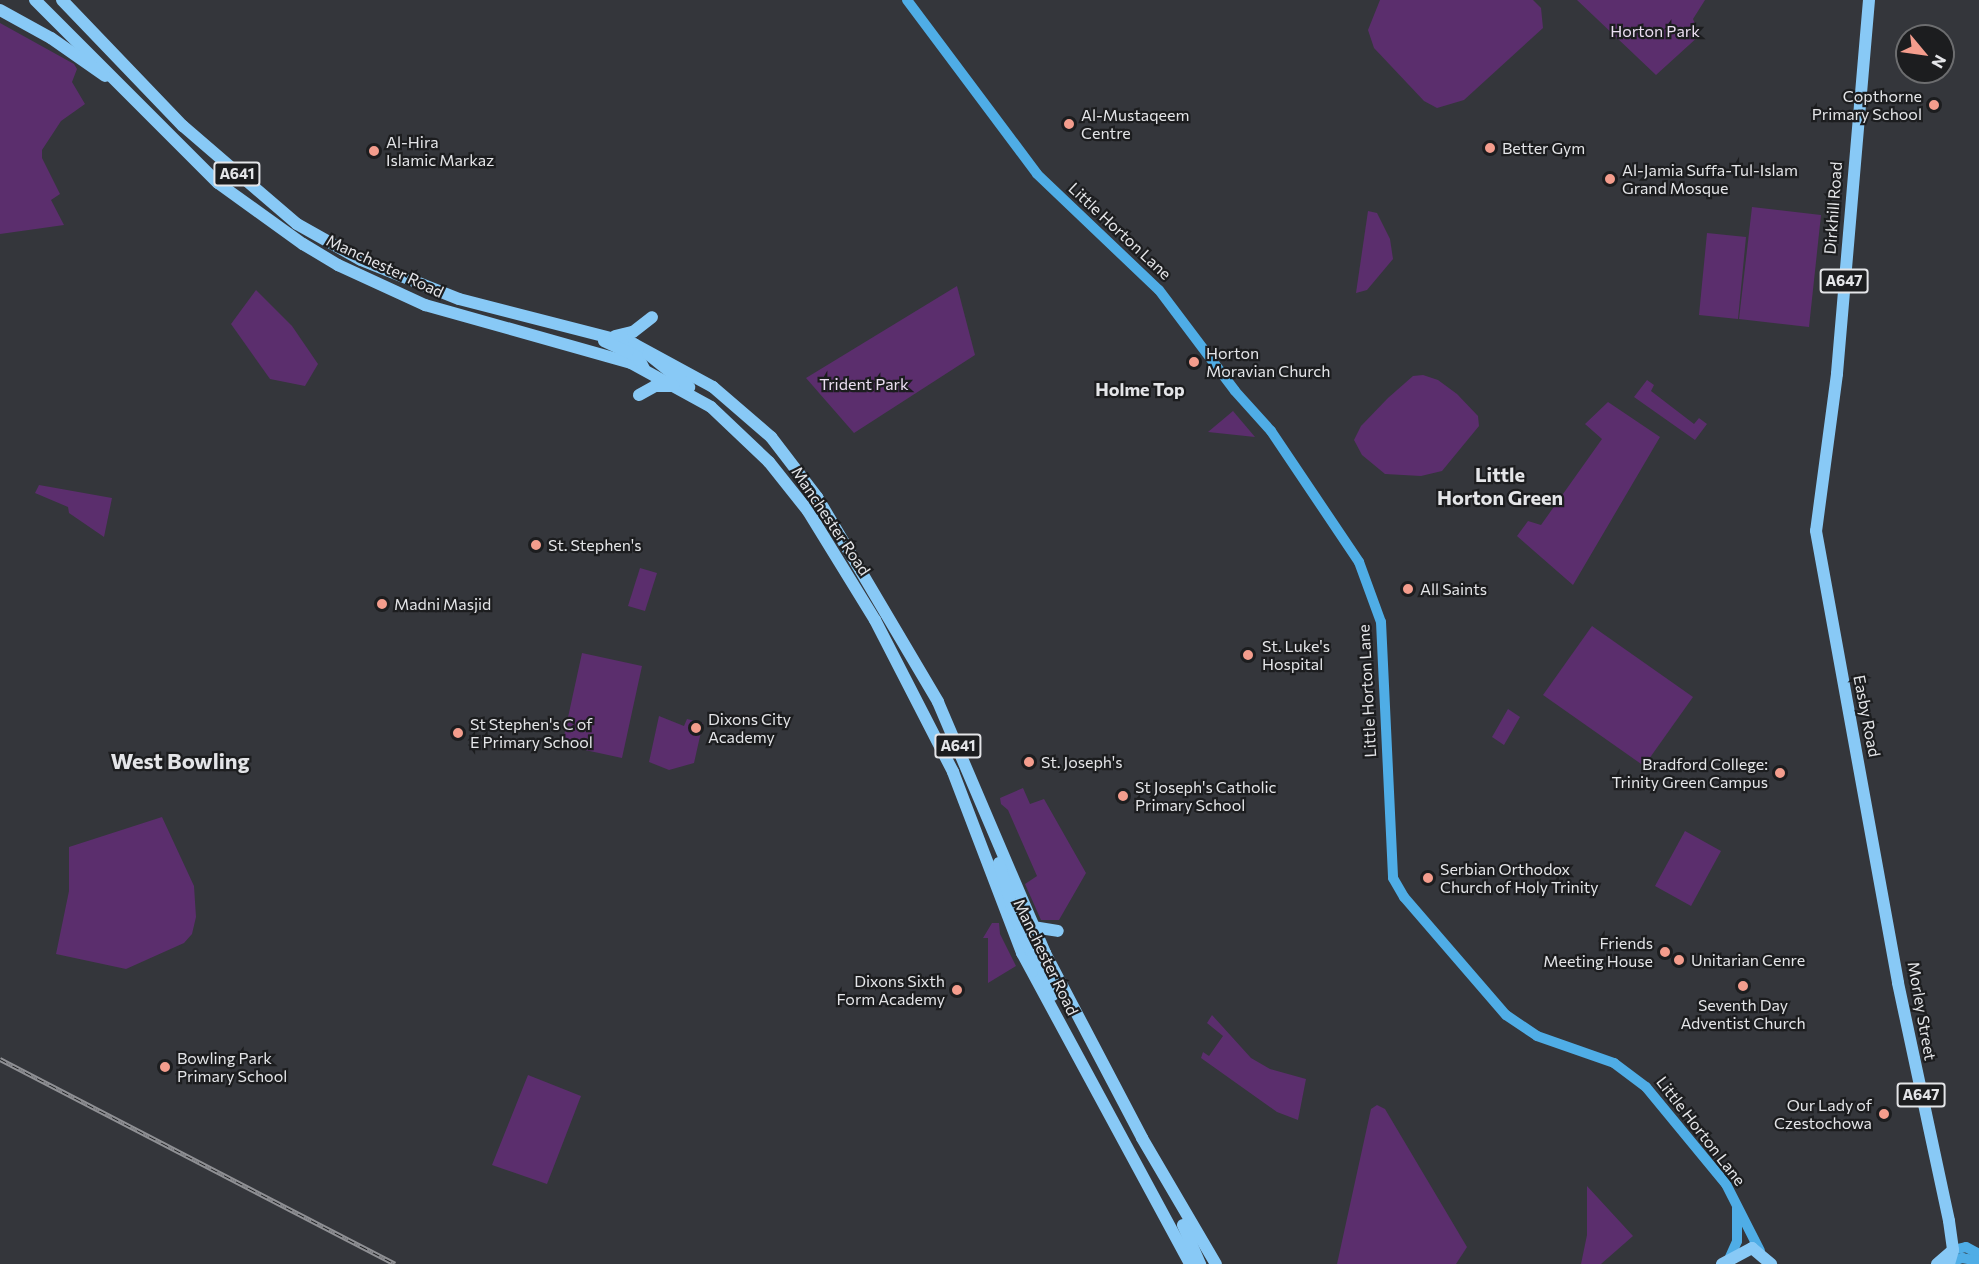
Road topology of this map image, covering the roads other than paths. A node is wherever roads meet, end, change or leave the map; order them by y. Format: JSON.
{"nodes":[{"id":1,"x":35,"y":0,"type":"edge"},
{"id":2,"x":62,"y":0,"type":"edge"},
{"id":3,"x":908,"y":0,"type":"edge"},
{"id":4,"x":1869,"y":0,"type":"edge"},
{"id":5,"x":0,"y":10,"type":"edge"},
{"id":6,"x":117,"y":82,"type":"junction"},
{"id":7,"x":652,"y":317,"type":"dead end"},
{"id":8,"x":592,"y":331,"type":"junction"},
{"id":9,"x":611,"y":336,"type":"junction"},
{"id":10,"x":646,"y":350,"type":"junction"},
{"id":11,"x":644,"y":369,"type":"junction"},
{"id":12,"x":678,"y":387,"type":"junction"},
{"id":13,"x":639,"y":395,"type":"dead end"},
{"id":14,"x":694,"y":396,"type":"junction"},
{"id":15,"x":1820,"y":548,"type":"joint"},
{"id":16,"x":997,"y":838,"type":"junction"},
{"id":17,"x":1883,"y":890,"type":"joint"},
{"id":18,"x":1034,"y":927,"type":"junction"},
{"id":19,"x":1058,"y":931,"type":"dead end"},
{"id":20,"x":1045,"y":953,"type":"junction"},
{"id":21,"x":1032,"y":974,"type":"junction"},
{"id":22,"x":1058,"y":1019,"type":"junction"},
{"id":23,"x":1167,"y":1182,"type":"junction"},
{"id":24,"x":1737,"y":1207,"type":"junction"},
{"id":25,"x":1760,"y":1251,"type":"junction"},
{"id":26,"x":1979,"y":1254,"type":"edge"},
{"id":27,"x":1947,"y":1259,"type":"edge"},
{"id":28,"x":1726,"y":1261,"type":"edge"},
{"id":29,"x":1979,"y":1261,"type":"edge"},
{"id":30,"x":1190,"y":1264,"type":"edge"},
{"id":31,"x":1200,"y":1264,"type":"edge"},
{"id":32,"x":1216,"y":1264,"type":"edge"},
{"id":33,"x":1772,"y":1264,"type":"edge"}],
"edges":[{"from":1,"to":6,"type":"main road","name":"Manchester Road","number":"A641"},
{"from":2,"to":8,"type":"main road","name":"Manchester Road","number":"A641"},
{"from":3,"to":24,"type":"street","name":"Little Horton Lane"},
{"from":4,"to":15,"type":"main road","name":"Dirkhill Road","number":"A647"},
{"from":5,"to":6,"type":"main road"},
{"from":6,"to":11,"type":"main road","name":"Manchester Road","number":"A641"},
{"from":7,"to":9,"type":"main road"},
{"from":8,"to":9,"type":"main road","name":"Manchester Road","number":"A641"},
{"from":8,"to":11,"type":"main road"},
{"from":9,"to":10,"type":"main road","name":"Manchester Road","number":"A641"},
{"from":10,"to":14,"type":"main road"},
{"from":10,"to":16,"type":"main road","name":"Manchester Road","number":"A641"},
{"from":11,"to":12,"type":"main road","name":"Manchester Road","number":"A641"},
{"from":12,"to":13,"type":"main road"},
{"from":12,"to":14,"type":"main road","name":"Manchester Road","number":"A641"},
{"from":14,"to":21,"type":"main road","name":"Manchester Road","number":"A641"},
{"from":15,"to":17,"type":"main road","name":"Easby Road","number":"A647"},
{"from":16,"to":18,"type":"main road","name":"Manchester Road","number":"A641"},
{"from":16,"to":21,"type":"main road"},
{"from":17,"to":27,"type":"main road","name":"Morley Street","number":"A647"},
{"from":18,"to":19,"type":"main road"},
{"from":18,"to":20,"type":"main road","name":"Manchester Road","number":"A641"},
{"from":20,"to":22,"type":"main road"},
{"from":20,"to":23,"type":"main road","name":"Manchester Road","number":"A641"},
{"from":21,"to":22,"type":"main road","name":"Manchester Road","number":"A641"},
{"from":22,"to":30,"type":"main road","name":"Manchester Road","number":"A641"},
{"from":23,"to":31,"type":"main road"},
{"from":23,"to":32,"type":"main road","name":"Manchester Road","number":"A641"},
{"from":24,"to":25,"type":"street","name":"Little Horton Lane"},
{"from":24,"to":28,"type":"street","name":"Little Horton Lane"},
{"from":25,"to":28,"type":"main road"},
{"from":25,"to":33,"type":"main road"},
{"from":26,"to":27,"type":"street"},
{"from":27,"to":29,"type":"street"}]}
